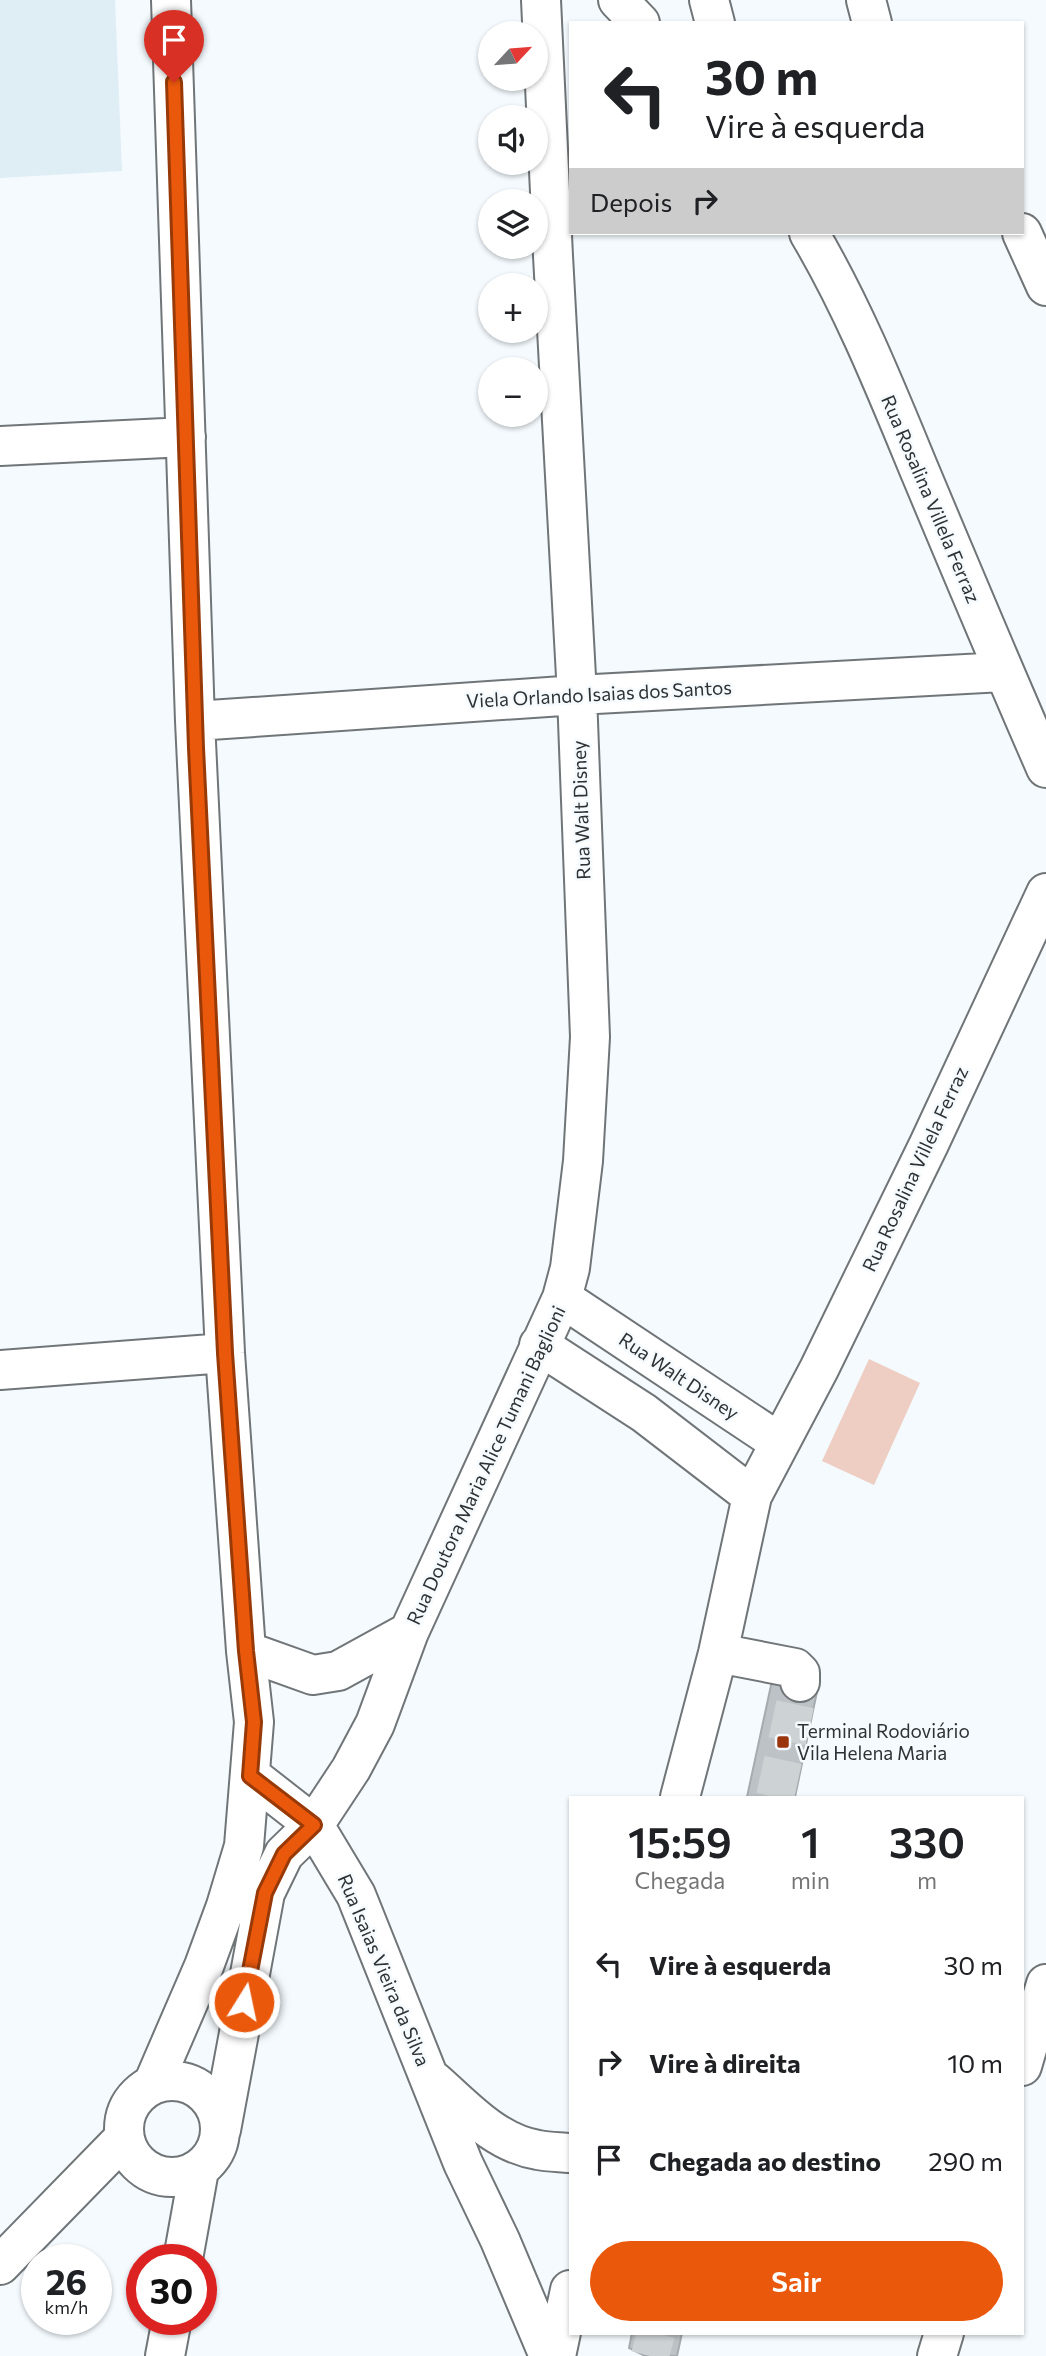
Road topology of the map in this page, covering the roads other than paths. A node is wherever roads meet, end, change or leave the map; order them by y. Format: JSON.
{"nodes":[{"id":1,"x":171,"y":0,"type":"edge"},
{"id":2,"x":541,"y":0,"type":"edge"},
{"id":3,"x":618,"y":0,"type":"edge"},
{"id":4,"x":709,"y":0,"type":"edge"},
{"id":5,"x":866,"y":0,"type":"edge"},
{"id":6,"x":638,"y":21,"type":"edge"},
{"id":7,"x":714,"y":21,"type":"edge"},
{"id":8,"x":871,"y":21,"type":"edge"},
{"id":9,"x":810,"y":235,"type":"edge"},
{"id":10,"x":1023,"y":235,"type":"edge"},
{"id":11,"x":1046,"y":286,"type":"edge"},
{"id":12,"x":186,"y":437,"type":"junction"},
{"id":13,"x":0,"y":446,"type":"edge"},
{"id":14,"x":1003,"y":672,"type":"junction"},
{"id":15,"x":577,"y":695,"type":"junction"},
{"id":16,"x":195,"y":721,"type":"junction"},
{"id":17,"x":1046,"y":768,"type":"edge"},
{"id":18,"x":1046,"y":893,"type":"edge"},
{"id":19,"x":562,"y":1298,"type":"junction"},
{"id":20,"x":539,"y":1345,"type":"junction"},
{"id":21,"x":225,"y":1353,"type":"junction"},
{"id":22,"x":0,"y":1370,"type":"edge"},
{"id":23,"x":780,"y":1443,"type":"junction"},
{"id":24,"x":752,"y":1496,"type":"junction"},
{"id":25,"x":409,"y":1632,"type":"junction"},
{"id":26,"x":246,"y":1651,"type":"junction"},
{"id":27,"x":718,"y":1653,"type":"junction"},
{"id":28,"x":800,"y":1682,"type":"dead end"},
{"id":29,"x":250,"y":1776,"type":"junction"},
{"id":30,"x":680,"y":1796,"type":"edge"},
{"id":31,"x":314,"y":1825,"type":"junction"},
{"id":32,"x":1046,"y":1984,"type":"edge"},
{"id":33,"x":1024,"y":2059,"type":"edge"},
{"id":34,"x":430,"y":2077,"type":"junction"},
{"id":35,"x":153,"y":2084,"type":"junction"},
{"id":36,"x":221,"y":2130,"type":"junction"},
{"id":37,"x":124,"y":2138,"type":"junction"},
{"id":38,"x":569,"y":2153,"type":"edge"},
{"id":39,"x":199,"y":2170,"type":"junction"},
{"id":40,"x":186,"y":2244,"type":"edge"},
{"id":41,"x":0,"y":2265,"type":"edge"},
{"id":42,"x":569,"y":2295,"type":"edge"},
{"id":43,"x":169,"y":2335,"type":"edge"},
{"id":44,"x":943,"y":2335,"type":"edge"},
{"id":45,"x":165,"y":2356,"type":"edge"},
{"id":46,"x":549,"y":2356,"type":"edge"},
{"id":47,"x":556,"y":2356,"type":"edge"},
{"id":48,"x":937,"y":2356,"type":"edge"}],
"edges":[{"from":1,"to":12,"type":"street"},
{"from":2,"to":15,"type":"street","name":"Rua Walt Disney"},
{"from":3,"to":6,"type":"street"},
{"from":4,"to":7,"type":"street"},
{"from":5,"to":8,"type":"street"},
{"from":9,"to":14,"type":"street","name":"Rua Rosalina Villela Ferraz"},
{"from":10,"to":11,"type":"street"},
{"from":12,"to":13,"type":"street"},
{"from":12,"to":16,"type":"street"},
{"from":14,"to":15,"type":"street","name":"Viela Orlando Isaias dos Santos"},
{"from":14,"to":17,"type":"street","name":"Rua Rosalina Villela Ferraz"},
{"from":15,"to":16,"type":"street","name":"Viela Orlando Isaias dos Santos"},
{"from":15,"to":19,"type":"street","name":"Rua Walt Disney"},
{"from":16,"to":21,"type":"street"},
{"from":18,"to":23,"type":"street","name":"Rua Rosalina Villela Ferraz"},
{"from":19,"to":20,"type":"street","name":"Rua Doutora Maria Alice Tumani Baglioni"},
{"from":19,"to":23,"type":"street","name":"Rua Walt Disney"},
{"from":20,"to":24,"type":"street"},
{"from":20,"to":25,"type":"street","name":"Rua Doutora Maria Alice Tumani Baglioni"},
{"from":21,"to":22,"type":"street"},
{"from":21,"to":26,"type":"street"},
{"from":23,"to":24,"type":"street"},
{"from":24,"to":27,"type":"street"},
{"from":25,"to":26,"type":"street","name":"Rua Doutora Maria Alice Tumani Baglioni"},
{"from":25,"to":31,"type":"street","name":"Rua Doutora Maria Alice Tumani Baglioni"},
{"from":26,"to":29,"type":"street"},
{"from":27,"to":28,"type":"street"},
{"from":27,"to":30,"type":"street"},
{"from":29,"to":31,"type":"street","name":"Rua Isaias Vieira da Silva"},
{"from":29,"to":35,"type":"street"},
{"from":31,"to":34,"type":"street","name":"Rua Isaias Vieira da Silva"},
{"from":31,"to":36,"type":"street","name":"Rua Doutora Maria Alice Tumani Baglioni"},
{"from":32,"to":33,"type":"street"},
{"from":34,"to":38,"type":"street","name":"Rua Isaias Vieira da Silva"},
{"from":34,"to":46,"type":"street","name":"Rua Isaias Vieira da Silva"},
{"from":35,"to":36,"type":"street"},
{"from":35,"to":37,"type":"street"},
{"from":36,"to":39,"type":"street"},
{"from":37,"to":39,"type":"street"},
{"from":37,"to":41,"type":"street"},
{"from":39,"to":40,"type":"street"},
{"from":42,"to":47,"type":"street"},
{"from":43,"to":45,"type":"street"},
{"from":44,"to":48,"type":"street"}]}
